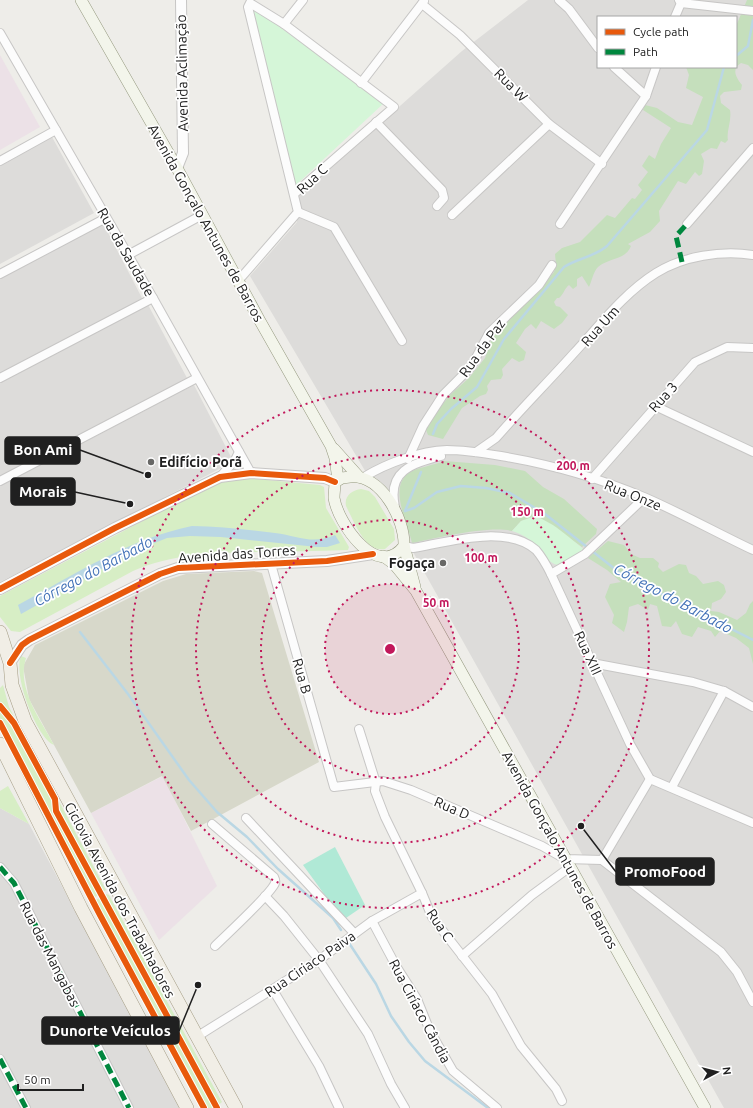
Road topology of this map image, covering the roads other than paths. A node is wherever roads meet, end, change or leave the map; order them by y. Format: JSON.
{"nodes":[{"id":1,"x":81,"y":0,"type":"edge"},
{"id":2,"x":181,"y":0,"type":"edge"},
{"id":3,"x":303,"y":0,"type":"edge"},
{"id":4,"x":559,"y":0,"type":"edge"},
{"id":5,"x":423,"y":2,"type":"edge"},
{"id":6,"x":680,"y":2,"type":"edge"},
{"id":7,"x":753,"y":11,"type":"edge"},
{"id":8,"x":675,"y":16,"type":"edge"},
{"id":9,"x":284,"y":24,"type":"junction"},
{"id":10,"x":0,"y":33,"type":"edge"},
{"id":11,"x":597,"y":47,"type":"edge"},
{"id":12,"x":615,"y":68,"type":"edge"},
{"id":13,"x":656,"y":68,"type":"edge"},
{"id":14,"x":361,"y":83,"type":"junction"},
{"id":15,"x":646,"y":96,"type":"junction"},
{"id":16,"x":376,"y":122,"type":"junction"},
{"id":17,"x":549,"y":124,"type":"junction"},
{"id":18,"x":56,"y":130,"type":"junction"},
{"id":19,"x":753,"y":148,"type":"edge"},
{"id":20,"x":0,"y":161,"type":"edge"},
{"id":21,"x":602,"y":164,"type":"junction"},
{"id":22,"x":178,"y":168,"type":"junction"},
{"id":23,"x":294,"y":194,"type":"junction"},
{"id":24,"x":437,"y":206,"type":"dead end"},
{"id":25,"x":298,"y":212,"type":"junction"},
{"id":26,"x":202,"y":215,"type":"junction"},
{"id":27,"x":452,"y":215,"type":"dead end"},
{"id":28,"x":106,"y":218,"type":"junction"},
{"id":29,"x":560,"y":224,"type":"dead end"},
{"id":30,"x":687,"y":224,"type":"dead end"},
{"id":31,"x":128,"y":255,"type":"junction"},
{"id":32,"x":753,"y":255,"type":"edge"},
{"id":33,"x":552,"y":265,"type":"dead end"},
{"id":34,"x":0,"y":274,"type":"edge"},
{"id":35,"x":238,"y":281,"type":"junction"},
{"id":36,"x":153,"y":298,"type":"junction"},
{"id":37,"x":402,"y":341,"type":"dead end"},
{"id":38,"x":753,"y":348,"type":"edge"},
{"id":39,"x":0,"y":378,"type":"edge"},
{"id":40,"x":198,"y":378,"type":"junction"},
{"id":41,"x":655,"y":406,"type":"junction"},
{"id":42,"x":331,"y":446,"type":"junction"},
{"id":43,"x":458,"y":450,"type":"junction"},
{"id":44,"x":239,"y":452,"type":"junction"},
{"id":45,"x":476,"y":452,"type":"junction"},
{"id":46,"x":753,"y":452,"type":"edge"},
{"id":47,"x":408,"y":459,"type":"junction"},
{"id":48,"x":251,"y":473,"type":"junction"},
{"id":49,"x":220,"y":477,"type":"junction"},
{"id":50,"x":362,"y":477,"type":"junction"},
{"id":51,"x":592,"y":479,"type":"junction"},
{"id":52,"x":0,"y":481,"type":"edge"},
{"id":53,"x":337,"y":481,"type":"junction"},
{"id":54,"x":644,"y":498,"type":"junction"},
{"id":55,"x":396,"y":514,"type":"junction"},
{"id":56,"x":404,"y":546,"type":"junction"},
{"id":57,"x":753,"y":550,"type":"edge"},
{"id":58,"x":378,"y":555,"type":"junction"},
{"id":59,"x":271,"y":564,"type":"junction"},
{"id":60,"x":551,"y":574,"type":"junction"},
{"id":61,"x":0,"y":589,"type":"edge"},
{"id":62,"x":416,"y":591,"type":"junction"},
{"id":63,"x":0,"y":632,"type":"edge"},
{"id":64,"x":10,"y":663,"type":"junction"},
{"id":65,"x":592,"y":663,"type":"junction"},
{"id":66,"x":0,"y":679,"type":"edge"},
{"id":67,"x":724,"y":691,"type":"junction"},
{"id":68,"x":753,"y":706,"type":"edge"},
{"id":69,"x":360,"y":728,"type":"dead end"},
{"id":70,"x":0,"y":744,"type":"edge"},
{"id":71,"x":650,"y":779,"type":"junction"},
{"id":72,"x":376,"y":783,"type":"junction"},
{"id":73,"x":334,"y":787,"type":"joint"},
{"id":74,"x":672,"y":787,"type":"junction"},
{"id":75,"x":246,"y":818,"type":"dead end"},
{"id":76,"x":753,"y":823,"type":"edge"},
{"id":77,"x":212,"y":824,"type":"dead end"},
{"id":78,"x":602,"y":860,"type":"junction"},
{"id":79,"x":568,"y":863,"type":"junction"},
{"id":80,"x":0,"y":867,"type":"edge"},
{"id":81,"x":422,"y":893,"type":"junction"},
{"id":82,"x":265,"y":896,"type":"junction"},
{"id":83,"x":372,"y":921,"type":"junction"},
{"id":84,"x":354,"y":933,"type":"junction"},
{"id":85,"x":215,"y":946,"type":"dead end"},
{"id":86,"x":462,"y":956,"type":"junction"},
{"id":87,"x":319,"y":960,"type":"junction"},
{"id":88,"x":273,"y":990,"type":"junction"},
{"id":89,"x":753,"y":1002,"type":"edge"},
{"id":90,"x":198,"y":1036,"type":"junction"},
{"id":91,"x":0,"y":1059,"type":"edge"},
{"id":92,"x":562,"y":1101,"type":"dead end"},
{"id":93,"x":26,"y":1108,"type":"edge"},
{"id":94,"x":129,"y":1108,"type":"edge"},
{"id":95,"x":187,"y":1108,"type":"edge"},
{"id":96,"x":236,"y":1108,"type":"edge"},
{"id":97,"x":339,"y":1108,"type":"edge"},
{"id":98,"x":405,"y":1108,"type":"edge"},
{"id":99,"x":497,"y":1108,"type":"edge"},
{"id":100,"x":705,"y":1108,"type":"edge"}],
"edges":[{"from":1,"to":22,"type":"main road","name":"Avenida Gonçalo Antunes de Barros"},
{"from":2,"to":22,"type":"street","name":"Avenida Aclimação"},
{"from":3,"to":9,"type":"street"},
{"from":4,"to":11,"type":"street"},
{"from":5,"to":14,"type":"street"},
{"from":5,"to":17,"type":"street","name":"Rua W"},
{"from":6,"to":7,"type":"street"},
{"from":6,"to":8,"type":"street"},
{"from":9,"to":14,"type":"street"},
{"from":9,"to":23,"type":"street"},
{"from":10,"to":18,"type":"street","name":"Rua da Saudade"},
{"from":12,"to":15,"type":"street"},
{"from":13,"to":15,"type":"street"},
{"from":14,"to":16,"type":"street","name":"Rua C"},
{"from":15,"to":21,"type":"street"},
{"from":16,"to":23,"type":"street","name":"Rua C"},
{"from":16,"to":24,"type":"street"},
{"from":17,"to":21,"type":"street","name":"Rua W"},
{"from":17,"to":27,"type":"street"},
{"from":18,"to":20,"type":"street"},
{"from":18,"to":28,"type":"street","name":"Rua da Saudade"},
{"from":19,"to":30,"type":"street"},
{"from":21,"to":29,"type":"street"},
{"from":22,"to":26,"type":"main road","name":"Avenida Gonçalo Antunes de Barros"},
{"from":23,"to":25,"type":"street","name":"Rua C"},
{"from":25,"to":35,"type":"street","name":"Rua C"},
{"from":25,"to":37,"type":"street"},
{"from":26,"to":31,"type":"street"},
{"from":26,"to":35,"type":"main road","name":"Avenida Gonçalo Antunes de Barros"},
{"from":28,"to":31,"type":"street","name":"Rua da Saudade"},
{"from":28,"to":34,"type":"street"},
{"from":31,"to":36,"type":"street","name":"Rua da Saudade"},
{"from":32,"to":45,"type":"street","name":"Rua Um"},
{"from":33,"to":47,"type":"street","name":"Rua da Paz"},
{"from":35,"to":42,"type":"main road","name":"Avenida Gonçalo Antunes de Barros"},
{"from":36,"to":39,"type":"street"},
{"from":36,"to":40,"type":"street","name":"Rua da Saudade"},
{"from":38,"to":41,"type":"street","name":"Rua 3"},
{"from":40,"to":44,"type":"street","name":"Rua da Saudade"},
{"from":40,"to":52,"type":"street"},
{"from":41,"to":46,"type":"street"},
{"from":41,"to":51,"type":"street","name":"Rua 3"},
{"from":42,"to":50,"type":"main road","name":"Avenida Gonçalo Antunes de Barros"},
{"from":42,"to":53,"type":"main road","name":"Avenida Gonçalo Antunes de Barros"},
{"from":43,"to":45,"type":"street","name":"Rua Onze"},
{"from":43,"to":47,"type":"street","name":"Rua Onze"},
{"from":43,"to":55,"type":"street","name":"Rua Onze"},
{"from":44,"to":48,"type":"street","name":"Rua da Saudade"},
{"from":44,"to":49,"type":"street"},
{"from":45,"to":51,"type":"street","name":"Rua Onze"},
{"from":47,"to":50,"type":"street","name":"Rua Onze"},
{"from":48,"to":49,"type":"street"},
{"from":48,"to":53,"type":"street"},
{"from":49,"to":61,"type":"street"},
{"from":50,"to":53,"type":"main road"},
{"from":50,"to":55,"type":"main road","name":"Avenida Gonçalo Antunes de Barros"},
{"from":51,"to":54,"type":"street","name":"Rua Onze"},
{"from":53,"to":58,"type":"main road","name":"Avenida Gonçalo Antunes de Barros"},
{"from":54,"to":57,"type":"street","name":"Rua Onze"},
{"from":54,"to":60,"type":"street"},
{"from":55,"to":56,"type":"main road","name":"Avenida Gonçalo Antunes de Barros"},
{"from":56,"to":58,"type":"main road"},
{"from":56,"to":60,"type":"street","name":"Rua XIII"},
{"from":56,"to":62,"type":"main road","name":"Avenida Gonçalo Antunes de Barros"},
{"from":58,"to":59,"type":"street","name":"Avenida das Torres"},
{"from":58,"to":62,"type":"main road","name":"Avenida Gonçalo Antunes de Barros"},
{"from":59,"to":64,"type":"street","name":"Avenida das Torres"},
{"from":59,"to":73,"type":"street","name":"Rua B"},
{"from":60,"to":65,"type":"street","name":"Rua XIII"},
{"from":62,"to":79,"type":"main road","name":"Avenida Gonçalo Antunes de Barros"},
{"from":63,"to":64,"type":"main road"},
{"from":64,"to":66,"type":"main road"},
{"from":64,"to":90,"type":"main road"},
{"from":65,"to":67,"type":"street"},
{"from":65,"to":71,"type":"street","name":"Rua XIII"},
{"from":67,"to":68,"type":"street"},
{"from":67,"to":74,"type":"street"},
{"from":69,"to":72,"type":"street","name":"Rua C"},
{"from":70,"to":95,"type":"main road"},
{"from":71,"to":74,"type":"street"},
{"from":71,"to":78,"type":"street"},
{"from":72,"to":73,"type":"street","name":"Rua D"},
{"from":72,"to":79,"type":"street","name":"Rua D"},
{"from":72,"to":81,"type":"street","name":"Rua C"},
{"from":74,"to":76,"type":"street"},
{"from":75,"to":84,"type":"street"},
{"from":77,"to":82,"type":"street"},
{"from":78,"to":79,"type":"street"},
{"from":78,"to":89,"type":"street"},
{"from":79,"to":86,"type":"street"},
{"from":79,"to":100,"type":"main road","name":"Avenida Gonçalo Antunes de Barros"},
{"from":80,"to":94,"type":"street","name":"Rua das Mangabas"},
{"from":81,"to":83,"type":"street","name":"Rua Ciriaco Paiva"},
{"from":81,"to":86,"type":"street","name":"Rua C"},
{"from":82,"to":85,"type":"street"},
{"from":82,"to":87,"type":"street"},
{"from":83,"to":84,"type":"street","name":"Rua Ciriaco Paiva"},
{"from":83,"to":99,"type":"street","name":"Rua Ciríaco Cândia"},
{"from":84,"to":87,"type":"street","name":"Rua Ciriaco Paiva"},
{"from":86,"to":92,"type":"street","name":"Rua C"},
{"from":87,"to":88,"type":"street","name":"Rua Ciriaco Paiva"},
{"from":87,"to":98,"type":"street"},
{"from":88,"to":90,"type":"street","name":"Rua Ciriaco Paiva"},
{"from":88,"to":97,"type":"street"},
{"from":90,"to":96,"type":"main road"},
{"from":91,"to":93,"type":"street"}]}
